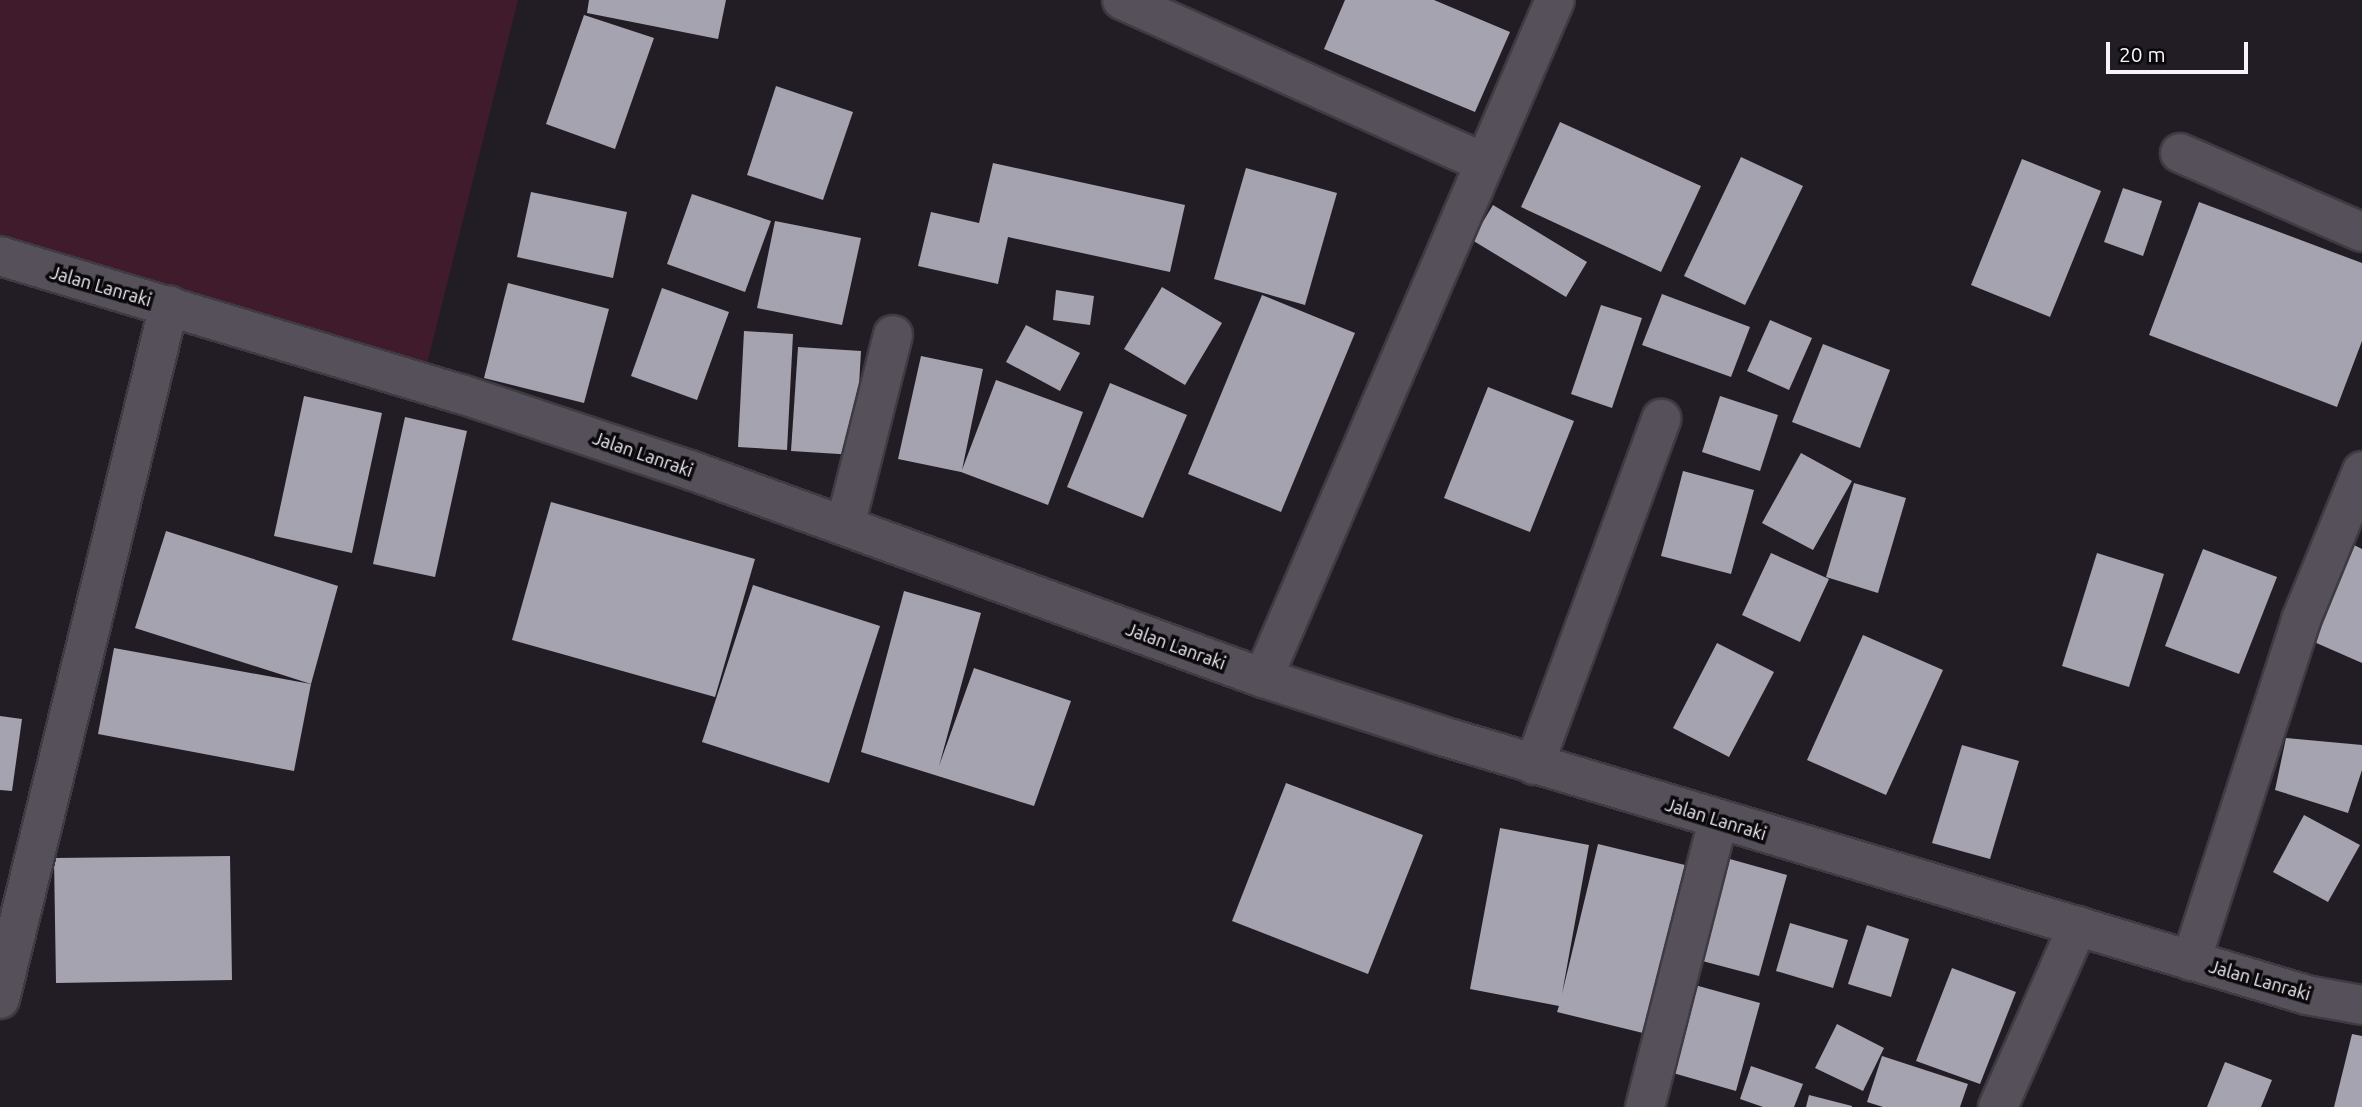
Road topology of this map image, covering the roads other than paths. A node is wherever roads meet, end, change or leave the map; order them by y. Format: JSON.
{"nodes":[{"id":1,"x":1122,"y":0,"type":"edge"},
{"id":2,"x":1555,"y":0,"type":"edge"},
{"id":3,"x":2180,"y":153,"type":"dead end"},
{"id":4,"x":1483,"y":162,"type":"junction"},
{"id":5,"x":2362,"y":232,"type":"edge"},
{"id":6,"x":0,"y":256,"type":"edge"},
{"id":7,"x":169,"y":305,"type":"junction"},
{"id":8,"x":893,"y":335,"type":"dead end"},
{"id":9,"x":1661,"y":419,"type":"dead end"},
{"id":10,"x":2362,"y":471,"type":"edge"},
{"id":11,"x":845,"y":526,"type":"junction"},
{"id":12,"x":1263,"y":678,"type":"junction"},
{"id":13,"x":1534,"y":765,"type":"junction"},
{"id":14,"x":1718,"y":821,"type":"junction"},
{"id":15,"x":2078,"y":926,"type":"junction"},
{"id":16,"x":2191,"y":961,"type":"junction"},
{"id":17,"x":0,"y":999,"type":"edge"},
{"id":18,"x":2362,"y":1005,"type":"edge"},
{"id":19,"x":1645,"y":1107,"type":"edge"},
{"id":20,"x":1998,"y":1107,"type":"edge"}],
"edges":[{"from":1,"to":4,"type":"street"},
{"from":2,"to":4,"type":"street"},
{"from":3,"to":5,"type":"street"},
{"from":4,"to":12,"type":"street"},
{"from":6,"to":7,"type":"street","name":"Jalan Lanraki"},
{"from":7,"to":11,"type":"street","name":"Jalan Lanraki"},
{"from":7,"to":17,"type":"street"},
{"from":8,"to":11,"type":"street"},
{"from":9,"to":13,"type":"street"},
{"from":10,"to":16,"type":"street"},
{"from":11,"to":12,"type":"street","name":"Jalan Lanraki"},
{"from":12,"to":13,"type":"street","name":"Jalan Lanraki"},
{"from":13,"to":14,"type":"street","name":"Jalan Lanraki"},
{"from":14,"to":15,"type":"street","name":"Jalan Lanraki"},
{"from":14,"to":19,"type":"street"},
{"from":15,"to":16,"type":"street","name":"Jalan Lanraki"},
{"from":15,"to":20,"type":"street"},
{"from":16,"to":18,"type":"street","name":"Jalan Lanraki"}]}
